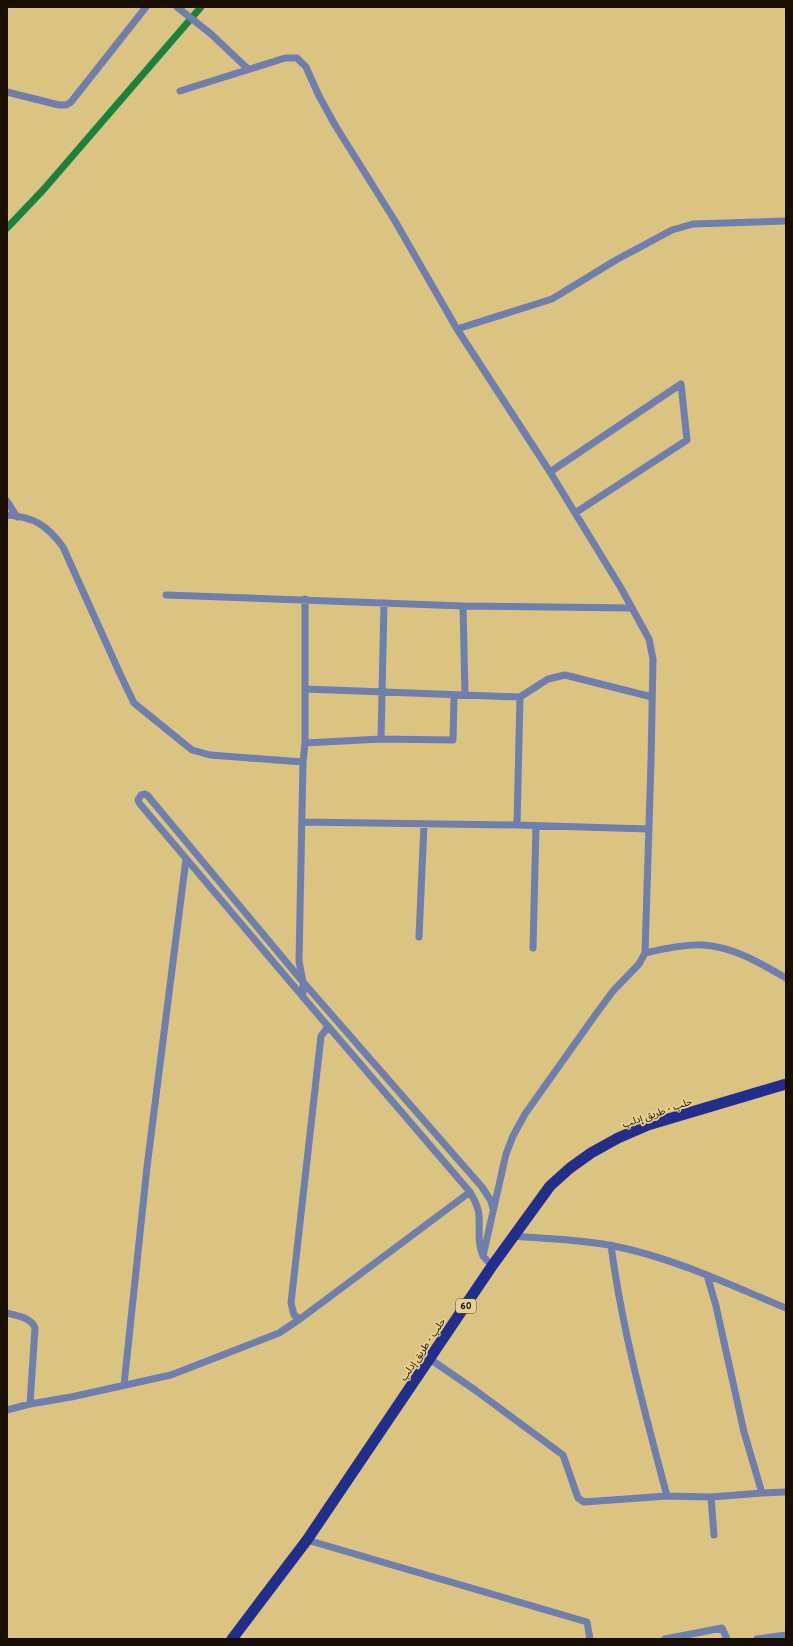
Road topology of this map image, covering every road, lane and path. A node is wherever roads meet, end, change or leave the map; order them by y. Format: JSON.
{"nodes":[{"id":1,"x":146,"y":7,"type":"edge"},
{"id":2,"x":178,"y":8,"type":"edge"},
{"id":3,"x":248,"y":68,"type":"junction"},
{"id":4,"x":7,"y":92,"type":"edge"},
{"id":5,"x":180,"y":92,"type":"dead end"},
{"id":6,"x":786,"y":221,"type":"edge"},
{"id":7,"x":458,"y":329,"type":"junction"},
{"id":8,"x":550,"y":472,"type":"junction"},
{"id":9,"x":7,"y":501,"type":"edge"},
{"id":10,"x":575,"y":513,"type":"junction"},
{"id":11,"x":7,"y":515,"type":"edge"},
{"id":12,"x":17,"y":517,"type":"junction"},
{"id":13,"x":166,"y":595,"type":"dead end"},
{"id":14,"x":305,"y":600,"type":"junction"},
{"id":15,"x":384,"y":604,"type":"junction"},
{"id":16,"x":463,"y":606,"type":"junction"},
{"id":17,"x":632,"y":608,"type":"junction"},
{"id":18,"x":305,"y":689,"type":"junction"},
{"id":19,"x":381,"y":692,"type":"junction"},
{"id":20,"x":465,"y":694,"type":"junction"},
{"id":21,"x":454,"y":695,"type":"junction"},
{"id":22,"x":520,"y":697,"type":"junction"},
{"id":23,"x":652,"y":697,"type":"junction"},
{"id":24,"x":381,"y":739,"type":"junction"},
{"id":25,"x":305,"y":743,"type":"junction"},
{"id":26,"x":303,"y":762,"type":"junction"},
{"id":27,"x":302,"y":822,"type":"junction"},
{"id":28,"x":424,"y":824,"type":"junction"},
{"id":29,"x":517,"y":825,"type":"junction"},
{"id":30,"x":536,"y":826,"type":"junction"},
{"id":31,"x":648,"y":830,"type":"junction"},
{"id":32,"x":186,"y":859,"type":"junction"},
{"id":33,"x":419,"y":937,"type":"dead end"},
{"id":34,"x":533,"y":948,"type":"dead end"},
{"id":35,"x":645,"y":953,"type":"junction"},
{"id":36,"x":786,"y":978,"type":"edge"},
{"id":37,"x":303,"y":982,"type":"junction"},
{"id":38,"x":302,"y":997,"type":"junction"},
{"id":39,"x":328,"y":1027,"type":"junction"},
{"id":40,"x":786,"y":1084,"type":"edge"},
{"id":41,"x":470,"y":1192,"type":"junction"},
{"id":42,"x":493,"y":1209,"type":"junction"},
{"id":43,"x":513,"y":1236,"type":"junction"},
{"id":44,"x":611,"y":1245,"type":"junction"},
{"id":45,"x":483,"y":1256,"type":"junction"},
{"id":46,"x":492,"y":1266,"type":"junction"},
{"id":47,"x":707,"y":1275,"type":"junction"},
{"id":48,"x":786,"y":1308,"type":"edge"},
{"id":49,"x":7,"y":1313,"type":"edge"},
{"id":50,"x":300,"y":1319,"type":"junction"},
{"id":51,"x":430,"y":1358,"type":"junction"},
{"id":52,"x":124,"y":1385,"type":"junction"},
{"id":53,"x":30,"y":1404,"type":"junction"},
{"id":54,"x":7,"y":1410,"type":"edge"},
{"id":55,"x":786,"y":1492,"type":"edge"},
{"id":56,"x":762,"y":1493,"type":"junction"},
{"id":57,"x":667,"y":1496,"type":"junction"},
{"id":58,"x":711,"y":1497,"type":"junction"},
{"id":59,"x":714,"y":1534,"type":"dead end"},
{"id":60,"x":307,"y":1540,"type":"junction"},
{"id":61,"x":786,"y":1635,"type":"edge"},
{"id":62,"x":232,"y":1639,"type":"edge"},
{"id":63,"x":590,"y":1639,"type":"edge"},
{"id":64,"x":665,"y":1639,"type":"edge"},
{"id":65,"x":727,"y":1639,"type":"edge"},
{"id":66,"x":757,"y":1639,"type":"edge"}],
"edges":[{"from":1,"to":4,"type":"street"},
{"from":2,"to":3,"type":"street"},
{"from":3,"to":5,"type":"street"},
{"from":3,"to":7,"type":"street"},
{"from":6,"to":7,"type":"street"},
{"from":7,"to":8,"type":"street"},
{"from":8,"to":10,"type":"street"},
{"from":8,"to":10,"type":"street"},
{"from":9,"to":12,"type":"street"},
{"from":10,"to":17,"type":"street"},
{"from":11,"to":12,"type":"street"},
{"from":12,"to":26,"type":"street"},
{"from":13,"to":14,"type":"street"},
{"from":14,"to":15,"type":"street"},
{"from":14,"to":18,"type":"street"},
{"from":15,"to":16,"type":"street"},
{"from":15,"to":19,"type":"street"},
{"from":16,"to":17,"type":"street"},
{"from":16,"to":20,"type":"street"},
{"from":17,"to":23,"type":"street"},
{"from":18,"to":19,"type":"street"},
{"from":18,"to":25,"type":"street"},
{"from":19,"to":21,"type":"street"},
{"from":19,"to":24,"type":"street"},
{"from":20,"to":21,"type":"street"},
{"from":20,"to":22,"type":"street"},
{"from":21,"to":24,"type":"street"},
{"from":22,"to":23,"type":"street"},
{"from":22,"to":29,"type":"street"},
{"from":23,"to":31,"type":"street"},
{"from":24,"to":25,"type":"street"},
{"from":25,"to":26,"type":"street"},
{"from":26,"to":27,"type":"street"},
{"from":27,"to":28,"type":"street"},
{"from":27,"to":37,"type":"street"},
{"from":28,"to":29,"type":"street"},
{"from":28,"to":33,"type":"street"},
{"from":29,"to":30,"type":"street"},
{"from":30,"to":31,"type":"street"},
{"from":30,"to":34,"type":"street"},
{"from":31,"to":35,"type":"street"},
{"from":32,"to":37,"type":"street"},
{"from":32,"to":38,"type":"street"},
{"from":32,"to":52,"type":"street"},
{"from":35,"to":36,"type":"street"},
{"from":35,"to":42,"type":"street"},
{"from":37,"to":38,"type":"street"},
{"from":37,"to":42,"type":"street"},
{"from":38,"to":39,"type":"street"},
{"from":39,"to":41,"type":"street"},
{"from":39,"to":50,"type":"street"},
{"from":40,"to":43,"type":"highway","name":"حلب - طريق إدلب","number":"60"},
{"from":41,"to":45,"type":"street"},
{"from":41,"to":50,"type":"street"},
{"from":42,"to":45,"type":"street"},
{"from":43,"to":44,"type":"street"},
{"from":43,"to":46,"type":"highway","name":"حلب - طريق إدلب","number":"60"},
{"from":44,"to":47,"type":"street"},
{"from":44,"to":57,"type":"street"},
{"from":45,"to":46,"type":"street"},
{"from":46,"to":51,"type":"highway","name":"حلب - طريق إدلب","number":"60"},
{"from":47,"to":48,"type":"street"},
{"from":47,"to":56,"type":"street"},
{"from":49,"to":53,"type":"street"},
{"from":50,"to":52,"type":"street"},
{"from":51,"to":57,"type":"street"},
{"from":51,"to":60,"type":"highway","name":"حلب - طريق إدلب","number":"60"},
{"from":52,"to":53,"type":"street"},
{"from":53,"to":54,"type":"street"},
{"from":55,"to":56,"type":"street"},
{"from":56,"to":58,"type":"street"},
{"from":57,"to":58,"type":"street"},
{"from":58,"to":59,"type":"street"},
{"from":60,"to":62,"type":"highway","name":"حلب - طريق إدلب","number":"60"},
{"from":60,"to":63,"type":"street"},
{"from":61,"to":66,"type":"street"},
{"from":64,"to":65,"type":"street"}]}
